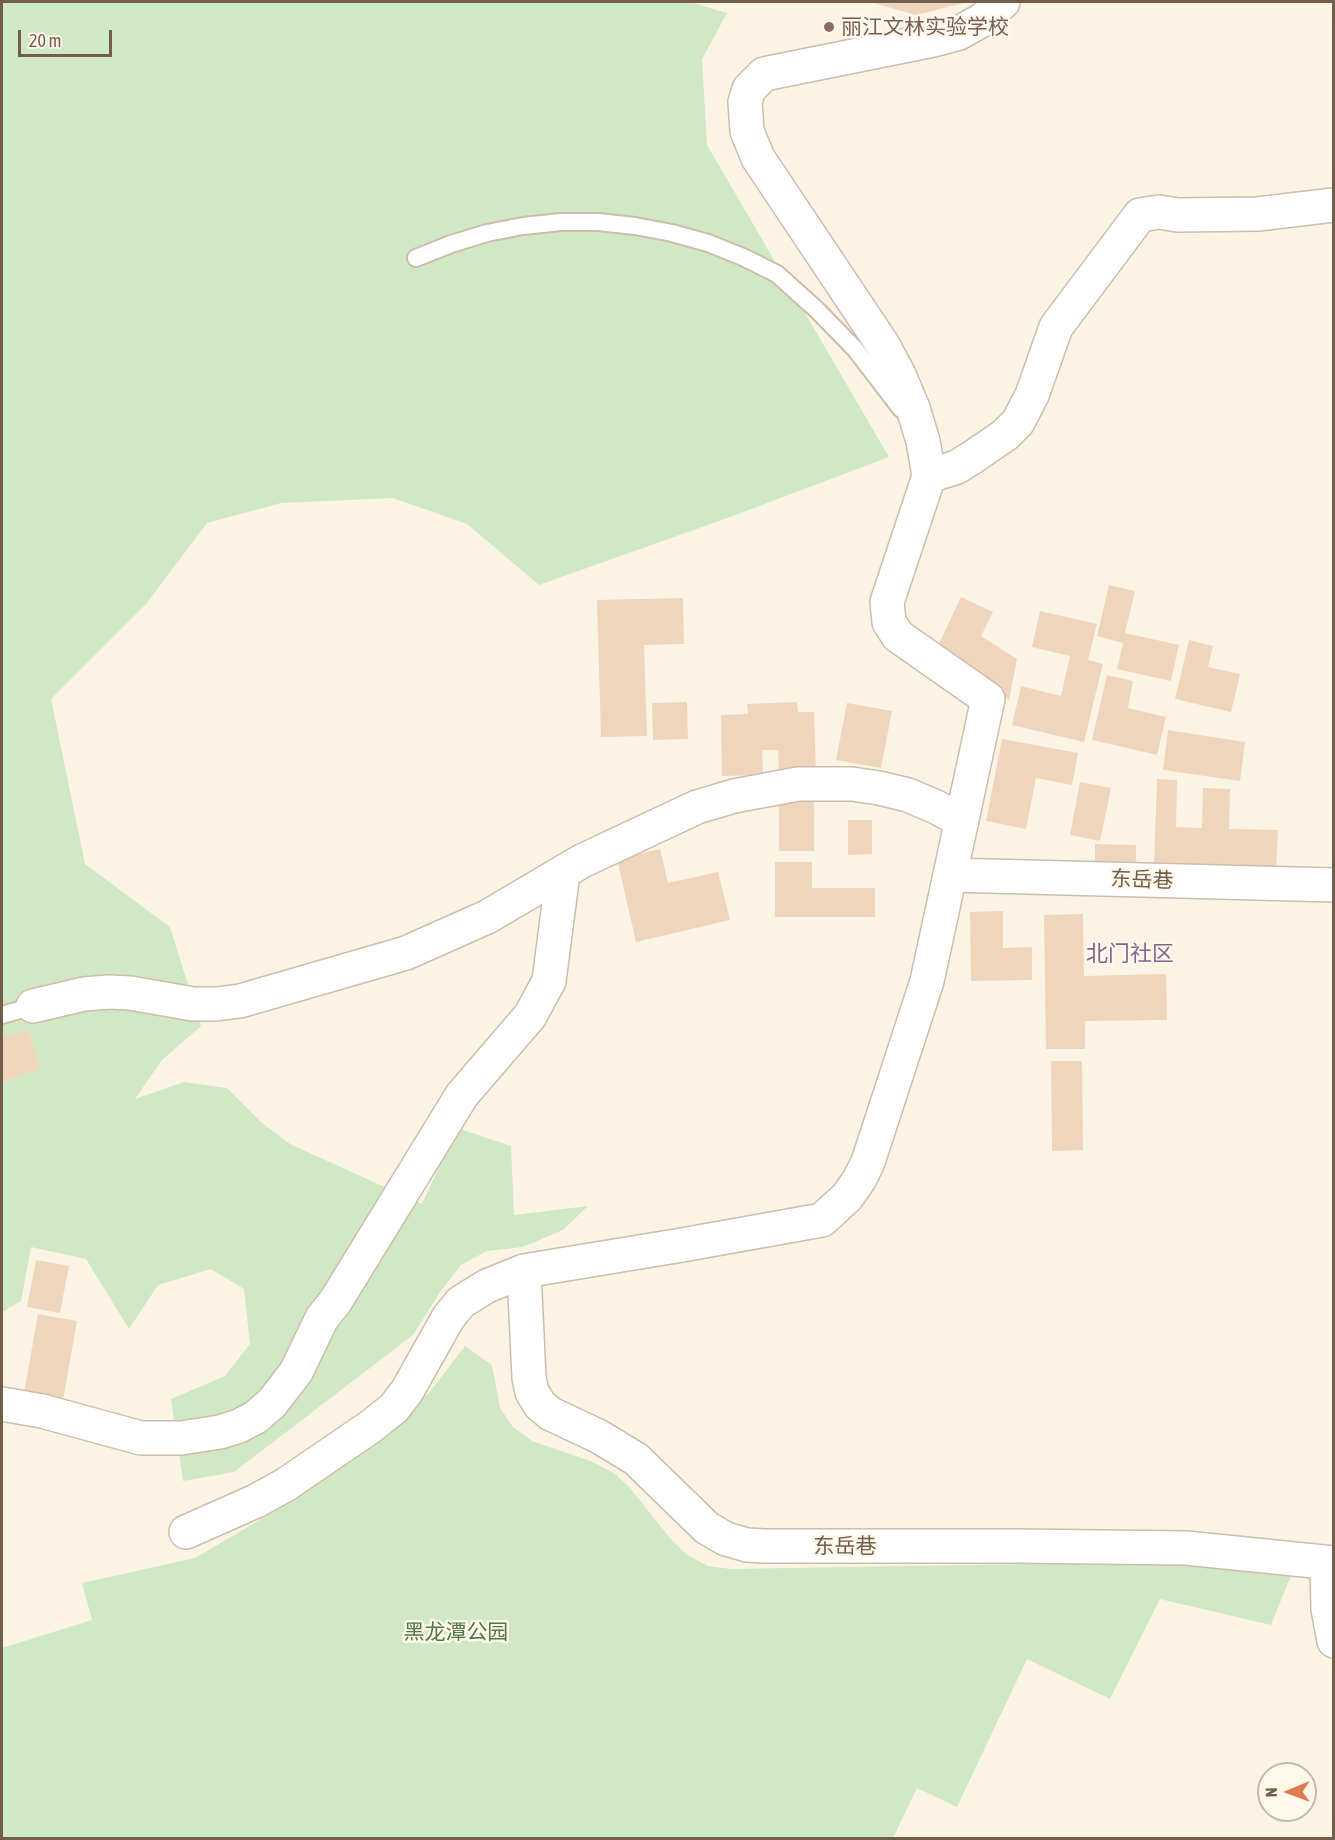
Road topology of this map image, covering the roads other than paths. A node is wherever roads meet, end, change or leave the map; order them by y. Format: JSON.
{"nodes":[{"id":1,"x":1004,"y":2,"type":"edge"},
{"id":2,"x":1334,"y":205,"type":"edge"},
{"id":3,"x":416,"y":258,"type":"dead end"},
{"id":4,"x":923,"y":441,"type":"junction"},
{"id":5,"x":929,"y":476,"type":"junction"},
{"id":6,"x":962,"y":821,"type":"junction"},
{"id":7,"x":563,"y":873,"type":"junction"},
{"id":8,"x":950,"y":875,"type":"junction"},
{"id":9,"x":1334,"y":885,"type":"edge"},
{"id":10,"x":33,"y":1006,"type":"joint"},
{"id":11,"x":2,"y":1015,"type":"edge"},
{"id":12,"x":524,"y":1271,"type":"junction"},
{"id":13,"x":2,"y":1404,"type":"edge"},
{"id":14,"x":186,"y":1532,"type":"dead end"},
{"id":15,"x":1330,"y":1563,"type":"edge"},
{"id":16,"x":1334,"y":1641,"type":"edge"}],
"edges":[{"from":1,"to":4,"type":"street"},
{"from":2,"to":5,"type":"street"},
{"from":3,"to":4,"type":"lane"},
{"from":4,"to":5,"type":"street"},
{"from":5,"to":6,"type":"street"},
{"from":6,"to":7,"type":"street"},
{"from":6,"to":8,"type":"street"},
{"from":7,"to":10,"type":"street"},
{"from":7,"to":13,"type":"street"},
{"from":8,"to":9,"type":"street","name":"东岳巷"},
{"from":8,"to":12,"type":"street"},
{"from":10,"to":11,"type":"lane"},
{"from":12,"to":14,"type":"street"},
{"from":12,"to":15,"type":"street","name":"东岳巷"},
{"from":15,"to":16,"type":"street"}]}
